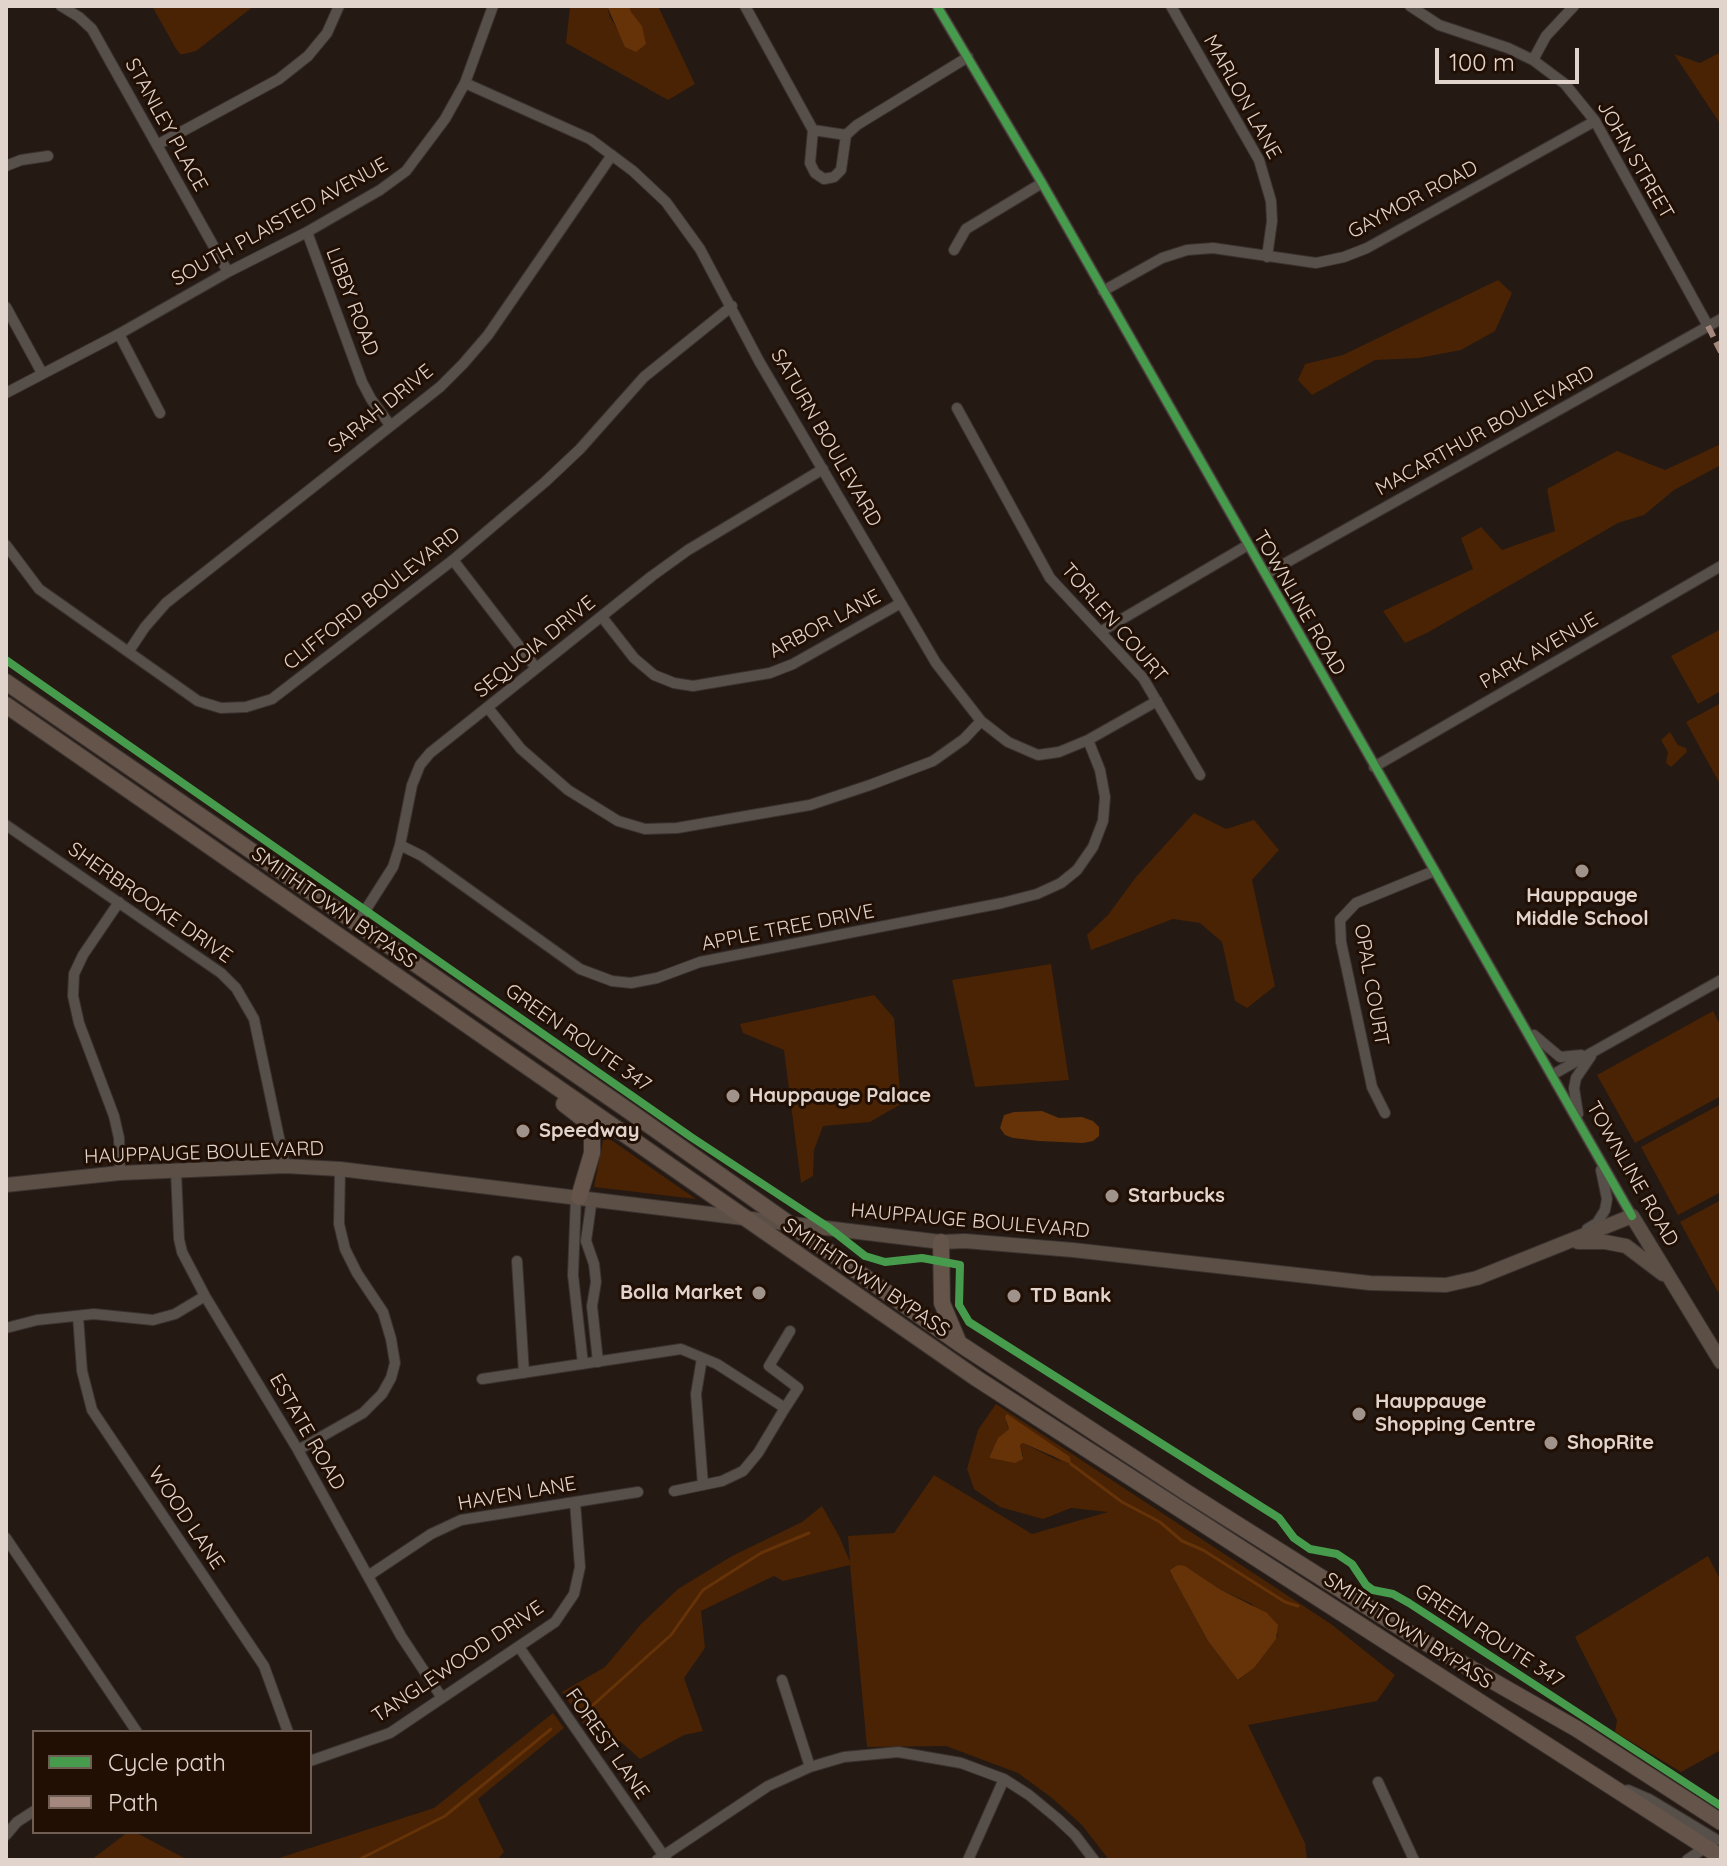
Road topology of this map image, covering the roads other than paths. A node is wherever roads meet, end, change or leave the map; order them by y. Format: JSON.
{"nodes":[{"id":1,"x":61,"y":6,"type":"edge"},
{"id":2,"x":339,"y":6,"type":"edge"},
{"id":3,"x":493,"y":6,"type":"edge"},
{"id":4,"x":745,"y":6,"type":"edge"},
{"id":5,"x":937,"y":6,"type":"edge"},
{"id":6,"x":1171,"y":6,"type":"edge"},
{"id":7,"x":1410,"y":6,"type":"edge"},
{"id":8,"x":1574,"y":6,"type":"edge"},
{"id":9,"x":968,"y":57,"type":"junction"},
{"id":10,"x":1533,"y":60,"type":"junction"},
{"id":11,"x":465,"y":83,"type":"junction"},
{"id":12,"x":1595,"y":121,"type":"junction"},
{"id":13,"x":813,"y":130,"type":"junction"},
{"id":14,"x":846,"y":135,"type":"junction"},
{"id":15,"x":157,"y":145,"type":"junction"},
{"id":16,"x":612,"y":155,"type":"junction"},
{"id":17,"x":48,"y":156,"type":"dead end"},
{"id":18,"x":6,"y":166,"type":"edge"},
{"id":19,"x":1042,"y":183,"type":"junction"},
{"id":20,"x":307,"y":232,"type":"junction"},
{"id":21,"x":954,"y":250,"type":"dead end"},
{"id":22,"x":1267,"y":257,"type":"junction"},
{"id":23,"x":228,"y":272,"type":"junction"},
{"id":24,"x":1103,"y":291,"type":"junction"},
{"id":25,"x":732,"y":306,"type":"junction"},
{"id":26,"x":6,"y":307,"type":"edge"},
{"id":27,"x":1721,"y":319,"type":"edge"},
{"id":28,"x":1708,"y":326,"type":"junction"},
{"id":29,"x":119,"y":334,"type":"junction"},
{"id":30,"x":42,"y":373,"type":"junction"},
{"id":31,"x":6,"y":393,"type":"edge"},
{"id":32,"x":957,"y":408,"type":"dead end"},
{"id":33,"x":160,"y":413,"type":"dead end"},
{"id":34,"x":390,"y":425,"type":"junction"},
{"id":35,"x":823,"y":469,"type":"junction"},
{"id":36,"x":6,"y":545,"type":"edge"},
{"id":37,"x":1248,"y":545,"type":"junction"},
{"id":38,"x":453,"y":560,"type":"junction"},
{"id":39,"x":1721,"y":566,"type":"edge"},
{"id":40,"x":1266,"y":574,"type":"junction"},
{"id":41,"x":901,"y":603,"type":"junction"},
{"id":42,"x":602,"y":617,"type":"junction"},
{"id":43,"x":1100,"y":632,"type":"junction"},
{"id":44,"x":129,"y":651,"type":"junction"},
{"id":45,"x":536,"y":668,"type":"junction"},
{"id":46,"x":6,"y":682,"type":"edge"},
{"id":47,"x":1157,"y":701,"type":"junction"},
{"id":48,"x":6,"y":705,"type":"edge"},
{"id":49,"x":488,"y":708,"type":"junction"},
{"id":50,"x":981,"y":721,"type":"junction"},
{"id":51,"x":1088,"y":740,"type":"junction"},
{"id":52,"x":1374,"y":767,"type":"junction"},
{"id":53,"x":1200,"y":775,"type":"dead end"},
{"id":54,"x":6,"y":825,"type":"edge"},
{"id":55,"x":400,"y":845,"type":"junction"},
{"id":56,"x":1434,"y":871,"type":"junction"},
{"id":57,"x":119,"y":902,"type":"junction"},
{"id":58,"x":356,"y":925,"type":"junction"},
{"id":59,"x":1721,"y":980,"type":"edge"},
{"id":60,"x":1523,"y":1025,"type":"junction"},
{"id":61,"x":1602,"y":1047,"type":"junction"},
{"id":62,"x":521,"y":1062,"type":"junction"},
{"id":63,"x":1552,"y":1075,"type":"junction"},
{"id":64,"x":1385,"y":1113,"type":"dead end"},
{"id":65,"x":1581,"y":1128,"type":"junction"},
{"id":66,"x":1597,"y":1157,"type":"junction"},
{"id":67,"x":285,"y":1166,"type":"junction"},
{"id":68,"x":340,"y":1169,"type":"junction"},
{"id":69,"x":176,"y":1172,"type":"junction"},
{"id":70,"x":120,"y":1173,"type":"junction"},
{"id":71,"x":6,"y":1185,"type":"edge"},
{"id":72,"x":582,"y":1197,"type":"junction"},
{"id":73,"x":740,"y":1216,"type":"junction"},
{"id":74,"x":1632,"y":1216,"type":"junction"},
{"id":75,"x":788,"y":1223,"type":"junction"},
{"id":76,"x":941,"y":1242,"type":"junction"},
{"id":77,"x":1561,"y":1244,"type":"junction"},
{"id":78,"x":517,"y":1261,"type":"dead end"},
{"id":79,"x":1672,"y":1282,"type":"junction"},
{"id":80,"x":574,"y":1290,"type":"junction"},
{"id":81,"x":594,"y":1290,"type":"junction"},
{"id":82,"x":205,"y":1296,"type":"junction"},
{"id":83,"x":78,"y":1316,"type":"junction"},
{"id":84,"x":6,"y":1328,"type":"edge"},
{"id":85,"x":790,"y":1331,"type":"dead end"},
{"id":86,"x":960,"y":1344,"type":"junction"},
{"id":87,"x":702,"y":1358,"type":"junction"},
{"id":88,"x":598,"y":1362,"type":"junction"},
{"id":89,"x":1721,"y":1362,"type":"edge"},
{"id":90,"x":583,"y":1364,"type":"junction"},
{"id":91,"x":524,"y":1373,"type":"junction"},
{"id":92,"x":482,"y":1379,"type":"dead end"},
{"id":93,"x":785,"y":1408,"type":"junction"},
{"id":94,"x":298,"y":1450,"type":"junction"},
{"id":95,"x":703,"y":1485,"type":"junction"},
{"id":96,"x":674,"y":1491,"type":"dead end"},
{"id":97,"x":638,"y":1492,"type":"dead end"},
{"id":98,"x":575,"y":1502,"type":"junction"},
{"id":99,"x":6,"y":1538,"type":"edge"},
{"id":100,"x":368,"y":1576,"type":"junction"},
{"id":101,"x":519,"y":1647,"type":"junction"},
{"id":102,"x":782,"y":1680,"type":"dead end"},
{"id":103,"x":442,"y":1698,"type":"junction"},
{"id":104,"x":136,"y":1730,"type":"edge"},
{"id":105,"x":287,"y":1730,"type":"edge"},
{"id":106,"x":312,"y":1760,"type":"edge"},
{"id":107,"x":810,"y":1767,"type":"junction"},
{"id":108,"x":1004,"y":1779,"type":"junction"},
{"id":109,"x":1378,"y":1782,"type":"dead end"},
{"id":110,"x":32,"y":1812,"type":"edge"},
{"id":111,"x":1721,"y":1822,"type":"edge"},
{"id":112,"x":6,"y":1835,"type":"edge"},
{"id":113,"x":1716,"y":1845,"type":"edge"},
{"id":114,"x":663,"y":1859,"type":"edge"},
{"id":115,"x":968,"y":1860,"type":"edge"},
{"id":116,"x":1094,"y":1860,"type":"edge"},
{"id":117,"x":1414,"y":1860,"type":"edge"},
{"id":118,"x":1687,"y":1860,"type":"edge"}],
"edges":[{"from":1,"to":15,"type":"street","name":"STANLEY PLACE"},
{"from":2,"to":15,"type":"street"},
{"from":3,"to":11,"type":"street","name":"SOUTH PLAISTED AVENUE"},
{"from":4,"to":13,"type":"street"},
{"from":5,"to":9,"type":"street","name":"TOWNLINE ROAD"},
{"from":6,"to":22,"type":"street","name":"MARLON LANE"},
{"from":7,"to":10,"type":"street","name":"JOHN STREET"},
{"from":8,"to":10,"type":"street"},
{"from":9,"to":14,"type":"street"},
{"from":9,"to":19,"type":"street","name":"TOWNLINE ROAD"},
{"from":10,"to":12,"type":"street","name":"JOHN STREET"},
{"from":11,"to":16,"type":"street","name":"SATURN BOULEVARD"},
{"from":11,"to":20,"type":"street","name":"SOUTH PLAISTED AVENUE"},
{"from":12,"to":22,"type":"street","name":"GAYMOR ROAD"},
{"from":12,"to":28,"type":"street","name":"JOHN STREET"},
{"from":13,"to":14,"type":"street"},
{"from":13,"to":14,"type":"street"},
{"from":15,"to":23,"type":"street","name":"STANLEY PLACE"},
{"from":16,"to":25,"type":"street","name":"SATURN BOULEVARD"},
{"from":16,"to":34,"type":"street","name":"SARAH DRIVE"},
{"from":17,"to":18,"type":"street"},
{"from":19,"to":21,"type":"street"},
{"from":19,"to":24,"type":"street","name":"TOWNLINE ROAD"},
{"from":20,"to":23,"type":"street","name":"SOUTH PLAISTED AVENUE"},
{"from":20,"to":34,"type":"street","name":"LIBBY ROAD"},
{"from":22,"to":24,"type":"street","name":"GAYMOR ROAD"},
{"from":23,"to":29,"type":"street","name":"SOUTH PLAISTED AVENUE"},
{"from":24,"to":37,"type":"street","name":"TOWNLINE ROAD"},
{"from":25,"to":35,"type":"street","name":"SATURN BOULEVARD"},
{"from":25,"to":38,"type":"street","name":"CLIFFORD BOULEVARD"},
{"from":26,"to":30,"type":"street"},
{"from":27,"to":28,"type":"street","name":"MACARTHUR BOULEVARD"},
{"from":28,"to":40,"type":"street","name":"MACARTHUR BOULEVARD"},
{"from":29,"to":30,"type":"street","name":"SOUTH PLAISTED AVENUE"},
{"from":29,"to":33,"type":"street"},
{"from":30,"to":31,"type":"street","name":"SOUTH PLAISTED AVENUE"},
{"from":32,"to":43,"type":"street","name":"TORLEN COURT"},
{"from":34,"to":44,"type":"street","name":"SARAH DRIVE"},
{"from":35,"to":41,"type":"street","name":"SATURN BOULEVARD"},
{"from":35,"to":42,"type":"street","name":"SEQUOIA DRIVE"},
{"from":36,"to":44,"type":"street","name":"CLIFFORD BOULEVARD"},
{"from":37,"to":40,"type":"street","name":"TOWNLINE ROAD"},
{"from":37,"to":43,"type":"street"},
{"from":38,"to":44,"type":"street","name":"CLIFFORD BOULEVARD"},
{"from":38,"to":45,"type":"street"},
{"from":39,"to":52,"type":"street","name":"PARK AVENUE"},
{"from":40,"to":52,"type":"street","name":"TOWNLINE ROAD"},
{"from":41,"to":42,"type":"street","name":"ARBOR LANE"},
{"from":41,"to":50,"type":"street","name":"SATURN BOULEVARD"},
{"from":42,"to":45,"type":"street","name":"SEQUOIA DRIVE"},
{"from":43,"to":47,"type":"street","name":"TORLEN COURT"},
{"from":45,"to":49,"type":"street","name":"SEQUOIA DRIVE"},
{"from":46,"to":58,"type":"highway","name":"SMITHTOWN BYPASS"},
{"from":47,"to":51,"type":"street","name":"SATURN BOULEVARD"},
{"from":47,"to":53,"type":"street","name":"TORLEN COURT"},
{"from":48,"to":62,"type":"highway","name":"SMITHTOWN BYPASS"},
{"from":49,"to":50,"type":"street"},
{"from":49,"to":55,"type":"street","name":"SEQUOIA DRIVE"},
{"from":50,"to":51,"type":"street","name":"SATURN BOULEVARD"},
{"from":51,"to":55,"type":"street","name":"APPLE TREE DRIVE"},
{"from":52,"to":56,"type":"street","name":"TOWNLINE ROAD"},
{"from":54,"to":57,"type":"street","name":"SHERBROOKE DRIVE"},
{"from":55,"to":58,"type":"street","name":"SEQUOIA DRIVE"},
{"from":56,"to":60,"type":"street","name":"TOWNLINE ROAD"},
{"from":56,"to":64,"type":"street","name":"OPAL COURT"},
{"from":57,"to":67,"type":"street","name":"SHERBROOKE DRIVE"},
{"from":57,"to":70,"type":"street"},
{"from":58,"to":75,"type":"highway","name":"SMITHTOWN BYPASS"},
{"from":59,"to":61,"type":"street"},
{"from":60,"to":61,"type":"street"},
{"from":60,"to":63,"type":"street","name":"TOWNLINE ROAD"},
{"from":61,"to":63,"type":"street"},
{"from":61,"to":65,"type":"street"},
{"from":62,"to":72,"type":"highway"},
{"from":62,"to":73,"type":"highway","name":"SMITHTOWN BYPASS"},
{"from":63,"to":65,"type":"street","name":"TOWNLINE ROAD"},
{"from":65,"to":66,"type":"street","name":"TOWNLINE ROAD"},
{"from":66,"to":74,"type":"street","name":"TOWNLINE ROAD"},
{"from":66,"to":77,"type":"street"},
{"from":67,"to":68,"type":"main road","name":"HAUPPAUGE BOULEVARD"},
{"from":67,"to":69,"type":"main road","name":"HAUPPAUGE BOULEVARD"},
{"from":68,"to":72,"type":"main road","name":"HAUPPAUGE BOULEVARD"},
{"from":68,"to":94,"type":"street"},
{"from":69,"to":70,"type":"main road","name":"HAUPPAUGE BOULEVARD"},
{"from":69,"to":82,"type":"street","name":"ESTATE ROAD"},
{"from":70,"to":71,"type":"main road","name":"HAUPPAUGE BOULEVARD"},
{"from":72,"to":73,"type":"main road","name":"HAUPPAUGE BOULEVARD"},
{"from":72,"to":80,"type":"street"},
{"from":72,"to":81,"type":"street"},
{"from":73,"to":75,"type":"main road","name":"HAUPPAUGE BOULEVARD"},
{"from":73,"to":113,"type":"highway","name":"SMITHTOWN BYPASS"},
{"from":74,"to":77,"type":"main road","name":"HAUPPAUGE BOULEVARD"},
{"from":74,"to":79,"type":"main road","name":"TOWNLINE ROAD"},
{"from":75,"to":76,"type":"main road","name":"HAUPPAUGE BOULEVARD"},
{"from":75,"to":86,"type":"highway","name":"SMITHTOWN BYPASS"},
{"from":76,"to":77,"type":"main road","name":"HAUPPAUGE BOULEVARD"},
{"from":76,"to":86,"type":"highway"},
{"from":77,"to":79,"type":"main road"},
{"from":78,"to":91,"type":"street"},
{"from":79,"to":89,"type":"main road","name":"TOWNLINE ROAD"},
{"from":80,"to":81,"type":"street"},
{"from":80,"to":90,"type":"street"},
{"from":81,"to":88,"type":"street"},
{"from":82,"to":83,"type":"street"},
{"from":82,"to":94,"type":"street","name":"ESTATE ROAD"},
{"from":83,"to":84,"type":"street"},
{"from":83,"to":105,"type":"street","name":"WOOD LANE"},
{"from":85,"to":93,"type":"street"},
{"from":86,"to":111,"type":"highway","name":"SMITHTOWN BYPASS"},
{"from":87,"to":88,"type":"street"},
{"from":87,"to":93,"type":"street"},
{"from":87,"to":95,"type":"street"},
{"from":88,"to":90,"type":"street"},
{"from":90,"to":91,"type":"street"},
{"from":91,"to":92,"type":"street"},
{"from":93,"to":95,"type":"street"},
{"from":94,"to":100,"type":"street","name":"ESTATE ROAD"},
{"from":95,"to":96,"type":"street"},
{"from":97,"to":98,"type":"street","name":"HAVEN LANE"},
{"from":98,"to":100,"type":"street","name":"HAVEN LANE"},
{"from":98,"to":101,"type":"street","name":"TANGLEWOOD DRIVE"},
{"from":99,"to":104,"type":"street"},
{"from":100,"to":103,"type":"street","name":"ESTATE ROAD"},
{"from":101,"to":103,"type":"street","name":"TANGLEWOOD DRIVE"},
{"from":101,"to":114,"type":"street","name":"FOREST LANE"},
{"from":102,"to":107,"type":"street"},
{"from":103,"to":106,"type":"street","name":"TANGLEWOOD DRIVE"},
{"from":107,"to":108,"type":"street"},
{"from":107,"to":114,"type":"street"},
{"from":108,"to":115,"type":"street"},
{"from":108,"to":116,"type":"street"},
{"from":109,"to":117,"type":"street"},
{"from":110,"to":112,"type":"street"},
{"from":113,"to":118,"type":"street"}]}
